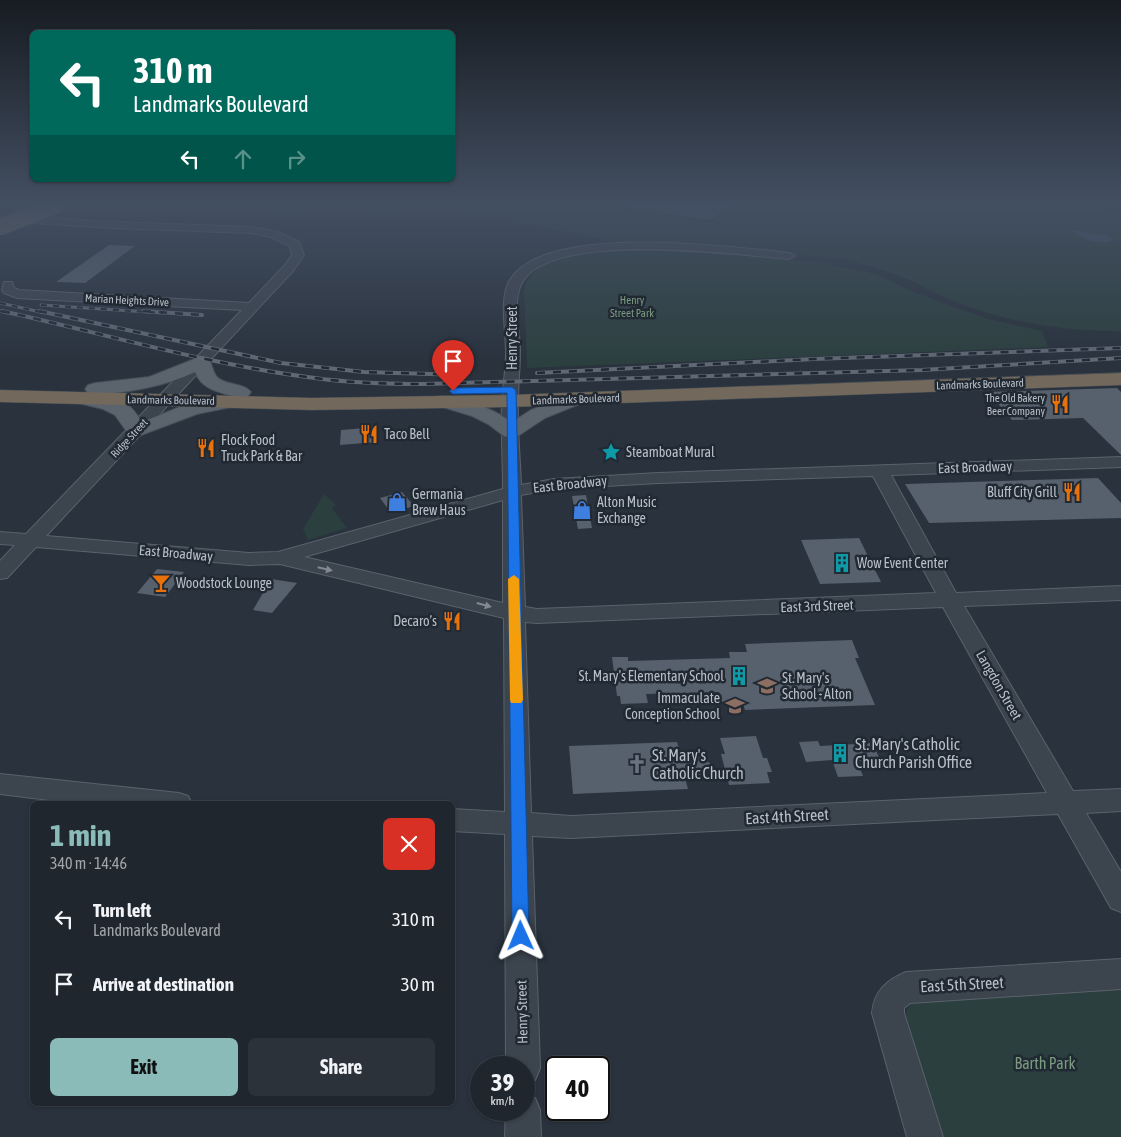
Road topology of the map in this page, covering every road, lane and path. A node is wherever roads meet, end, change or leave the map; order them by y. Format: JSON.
{"nodes":[{"id":1,"x":296,"y":258,"type":"edge"},
{"id":2,"x":551,"y":258,"type":"edge"},
{"id":3,"x":8,"y":285,"type":"dead end"},
{"id":4,"x":252,"y":307,"type":"junction"},
{"id":5,"x":202,"y":361,"type":"junction"},
{"id":6,"x":1121,"y":370,"type":"edge"},
{"id":7,"x":1121,"y":379,"type":"edge"},
{"id":8,"x":0,"y":385,"type":"edge"},
{"id":9,"x":90,"y":394,"type":"junction"},
{"id":10,"x":170,"y":395,"type":"junction"},
{"id":11,"x":511,"y":395,"type":"junction"},
{"id":12,"x":0,"y":396,"type":"edge"},
{"id":13,"x":237,"y":397,"type":"junction"},
{"id":14,"x":575,"y":399,"type":"junction"},
{"id":15,"x":443,"y":401,"type":"junction"},
{"id":16,"x":136,"y":431,"type":"junction"},
{"id":17,"x":511,"y":432,"type":"junction"},
{"id":18,"x":1121,"y":462,"type":"edge"},
{"id":19,"x":879,"y":470,"type":"junction"},
{"id":20,"x":513,"y":492,"type":"junction"},
{"id":21,"x":0,"y":538,"type":"edge"},
{"id":22,"x":31,"y":541,"type":"junction"},
{"id":23,"x":278,"y":558,"type":"junction"},
{"id":24,"x":0,"y":573,"type":"edge"},
{"id":25,"x":1121,"y":593,"type":"edge"},
{"id":26,"x":950,"y":600,"type":"junction"},
{"id":27,"x":514,"y":613,"type":"junction"},
{"id":28,"x":0,"y":784,"type":"edge"},
{"id":29,"x":1121,"y":800,"type":"edge"},
{"id":30,"x":152,"y":801,"type":"edge"},
{"id":31,"x":1067,"y":802,"type":"junction"},
{"id":32,"x":455,"y":820,"type":"edge"},
{"id":33,"x":519,"y":823,"type":"junction"},
{"id":34,"x":1121,"y":899,"type":"edge"},
{"id":35,"x":1121,"y":974,"type":"edge"},
{"id":36,"x":522,"y":1056,"type":"edge"},
{"id":37,"x":523,"y":1121,"type":"edge"},
{"id":38,"x":524,"y":1137,"type":"edge"},
{"id":39,"x":925,"y":1137,"type":"edge"}],
"edges":[{"from":1,"to":4,"type":"street","name":"Ridge Street"},
{"from":2,"to":11,"type":"street","name":"Henry Street"},
{"from":3,"to":4,"type":"street","name":"Marian Heights Drive"},
{"from":4,"to":5,"type":"street","name":"Ridge Street"},
{"from":5,"to":9,"type":"main road"},
{"from":5,"to":10,"type":"street","name":"Ridge Street"},
{"from":5,"to":13,"type":"main road"},
{"from":6,"to":11,"type":"highway","name":"Landmarks Boulevard"},
{"from":7,"to":14,"type":"highway","name":"Landmarks Boulevard"},
{"from":8,"to":9,"type":"highway","name":"Landmarks Boulevard"},
{"from":9,"to":10,"type":"highway","name":"Landmarks Boulevard"},
{"from":9,"to":12,"type":"highway","name":"Landmarks Boulevard"},
{"from":9,"to":16,"type":"main road"},
{"from":10,"to":13,"type":"highway","name":"Landmarks Boulevard"},
{"from":10,"to":16,"type":"street","name":"Ridge Street"},
{"from":11,"to":13,"type":"highway","name":"Landmarks Boulevard"},
{"from":11,"to":14,"type":"highway","name":"Landmarks Boulevard"},
{"from":11,"to":15,"type":"highway","name":"Landmarks Boulevard"},
{"from":11,"to":17,"type":"street","name":"Henry Street"},
{"from":13,"to":15,"type":"highway","name":"Landmarks Boulevard"},
{"from":13,"to":16,"type":"main road"},
{"from":14,"to":17,"type":"main road"},
{"from":15,"to":17,"type":"main road"},
{"from":16,"to":22,"type":"street","name":"Ridge Street"},
{"from":17,"to":20,"type":"street","name":"Henry Street"},
{"from":18,"to":19,"type":"street","name":"East Broadway"},
{"from":19,"to":20,"type":"street","name":"East Broadway"},
{"from":19,"to":26,"type":"street","name":"Langdon Street"},
{"from":20,"to":23,"type":"street","name":"East Broadway"},
{"from":20,"to":27,"type":"street","name":"Henry Street"},
{"from":21,"to":22,"type":"street","name":"East Broadway"},
{"from":22,"to":23,"type":"street","name":"East Broadway"},
{"from":22,"to":24,"type":"street","name":"Ridge Street"},
{"from":23,"to":27,"type":"street","name":"East 3rd Street","one_way":true},
{"from":25,"to":26,"type":"street","name":"East 3rd Street"},
{"from":26,"to":27,"type":"street","name":"East 3rd Street"},
{"from":26,"to":31,"type":"street","name":"Langdon Street"},
{"from":27,"to":33,"type":"street","name":"Henry Street"},
{"from":28,"to":30,"type":"street"},
{"from":29,"to":31,"type":"street","name":"East 4th Street"},
{"from":31,"to":33,"type":"street","name":"East 4th Street"},
{"from":31,"to":34,"type":"street","name":"Langdon Street"},
{"from":32,"to":33,"type":"street","name":"East 4th Street"},
{"from":33,"to":36,"type":"street","name":"Henry Street"},
{"from":35,"to":39,"type":"street","name":"East 5th Street"},
{"from":37,"to":38,"type":"street"}]}
